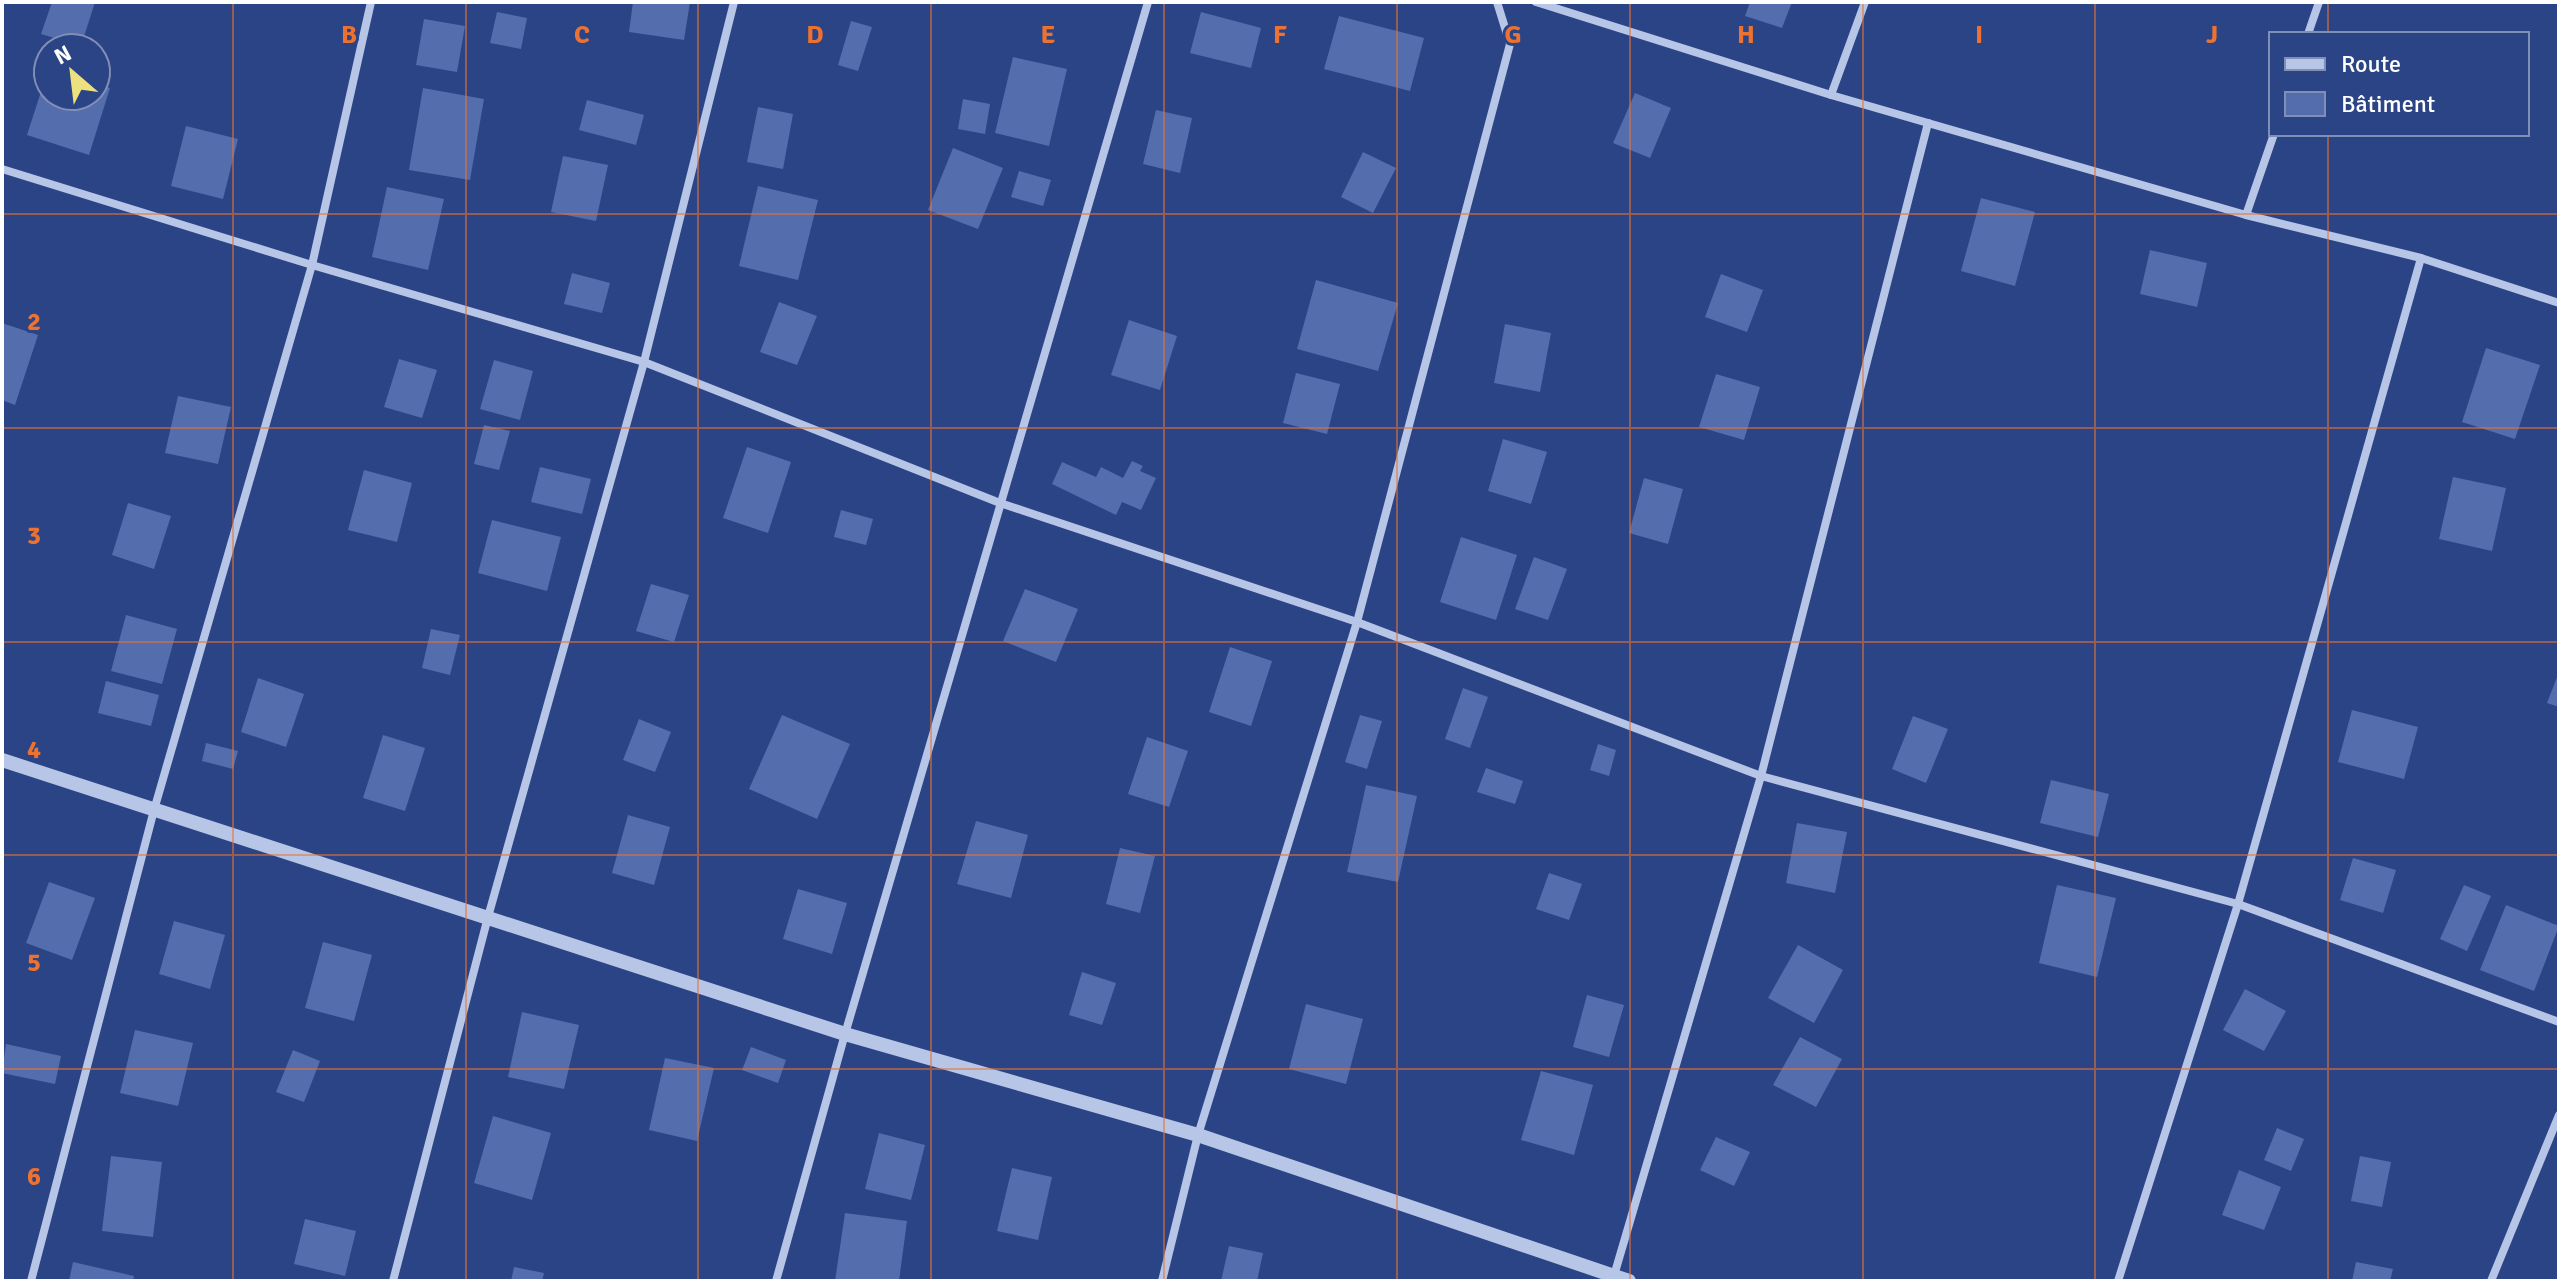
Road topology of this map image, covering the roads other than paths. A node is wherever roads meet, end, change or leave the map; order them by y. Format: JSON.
{"nodes":[{"id":1,"x":371,"y":2,"type":"edge"},
{"id":2,"x":734,"y":2,"type":"edge"},
{"id":3,"x":1148,"y":2,"type":"edge"},
{"id":4,"x":1497,"y":2,"type":"edge"},
{"id":5,"x":1536,"y":2,"type":"edge"},
{"id":6,"x":1865,"y":2,"type":"edge"},
{"id":7,"x":2319,"y":2,"type":"edge"},
{"id":8,"x":2309,"y":32,"type":"edge"},
{"id":9,"x":1831,"y":95,"type":"junction"},
{"id":10,"x":1928,"y":123,"type":"junction"},
{"id":11,"x":2273,"y":136,"type":"edge"},
{"id":12,"x":2,"y":169,"type":"edge"},
{"id":13,"x":2246,"y":215,"type":"junction"},
{"id":14,"x":2421,"y":258,"type":"junction"},
{"id":15,"x":312,"y":265,"type":"junction"},
{"id":16,"x":2559,"y":303,"type":"edge"},
{"id":17,"x":644,"y":362,"type":"junction"},
{"id":18,"x":1000,"y":503,"type":"junction"},
{"id":19,"x":1357,"y":622,"type":"junction"},
{"id":20,"x":2,"y":760,"type":"edge"},
{"id":21,"x":1761,"y":776,"type":"junction"},
{"id":22,"x":154,"y":810,"type":"junction"},
{"id":23,"x":2238,"y":904,"type":"junction"},
{"id":24,"x":488,"y":917,"type":"junction"},
{"id":25,"x":2559,"y":1022,"type":"edge"},
{"id":26,"x":845,"y":1034,"type":"junction"},
{"id":27,"x":2559,"y":1115,"type":"edge"},
{"id":28,"x":1198,"y":1135,"type":"junction"},
{"id":29,"x":1613,"y":1278,"type":"edge"},
{"id":30,"x":31,"y":1281,"type":"edge"},
{"id":31,"x":393,"y":1281,"type":"edge"},
{"id":32,"x":776,"y":1281,"type":"edge"},
{"id":33,"x":1162,"y":1281,"type":"edge"},
{"id":34,"x":1629,"y":1281,"type":"edge"},
{"id":35,"x":2118,"y":1281,"type":"edge"},
{"id":36,"x":2491,"y":1281,"type":"edge"}],
"edges":[{"from":1,"to":15,"type":"street"},
{"from":2,"to":17,"type":"street"},
{"from":3,"to":18,"type":"street"},
{"from":4,"to":19,"type":"street"},
{"from":5,"to":9,"type":"street"},
{"from":6,"to":9,"type":"street"},
{"from":7,"to":8,"type":"street"},
{"from":9,"to":10,"type":"street"},
{"from":10,"to":13,"type":"street"},
{"from":10,"to":21,"type":"street"},
{"from":11,"to":13,"type":"street"},
{"from":12,"to":15,"type":"street"},
{"from":13,"to":14,"type":"street"},
{"from":14,"to":16,"type":"street"},
{"from":14,"to":23,"type":"street"},
{"from":15,"to":17,"type":"street"},
{"from":15,"to":22,"type":"street"},
{"from":17,"to":18,"type":"street"},
{"from":17,"to":24,"type":"street"},
{"from":18,"to":19,"type":"street"},
{"from":18,"to":26,"type":"street"},
{"from":19,"to":21,"type":"street"},
{"from":19,"to":28,"type":"street"},
{"from":20,"to":22,"type":"street"},
{"from":21,"to":23,"type":"street"},
{"from":21,"to":29,"type":"street"},
{"from":22,"to":24,"type":"street"},
{"from":22,"to":30,"type":"street"},
{"from":23,"to":25,"type":"street"},
{"from":23,"to":35,"type":"street"},
{"from":24,"to":26,"type":"street"},
{"from":24,"to":31,"type":"street"},
{"from":26,"to":28,"type":"street"},
{"from":26,"to":32,"type":"street"},
{"from":27,"to":36,"type":"street"},
{"from":28,"to":29,"type":"street"},
{"from":28,"to":33,"type":"street"},
{"from":29,"to":34,"type":"street"}]}
